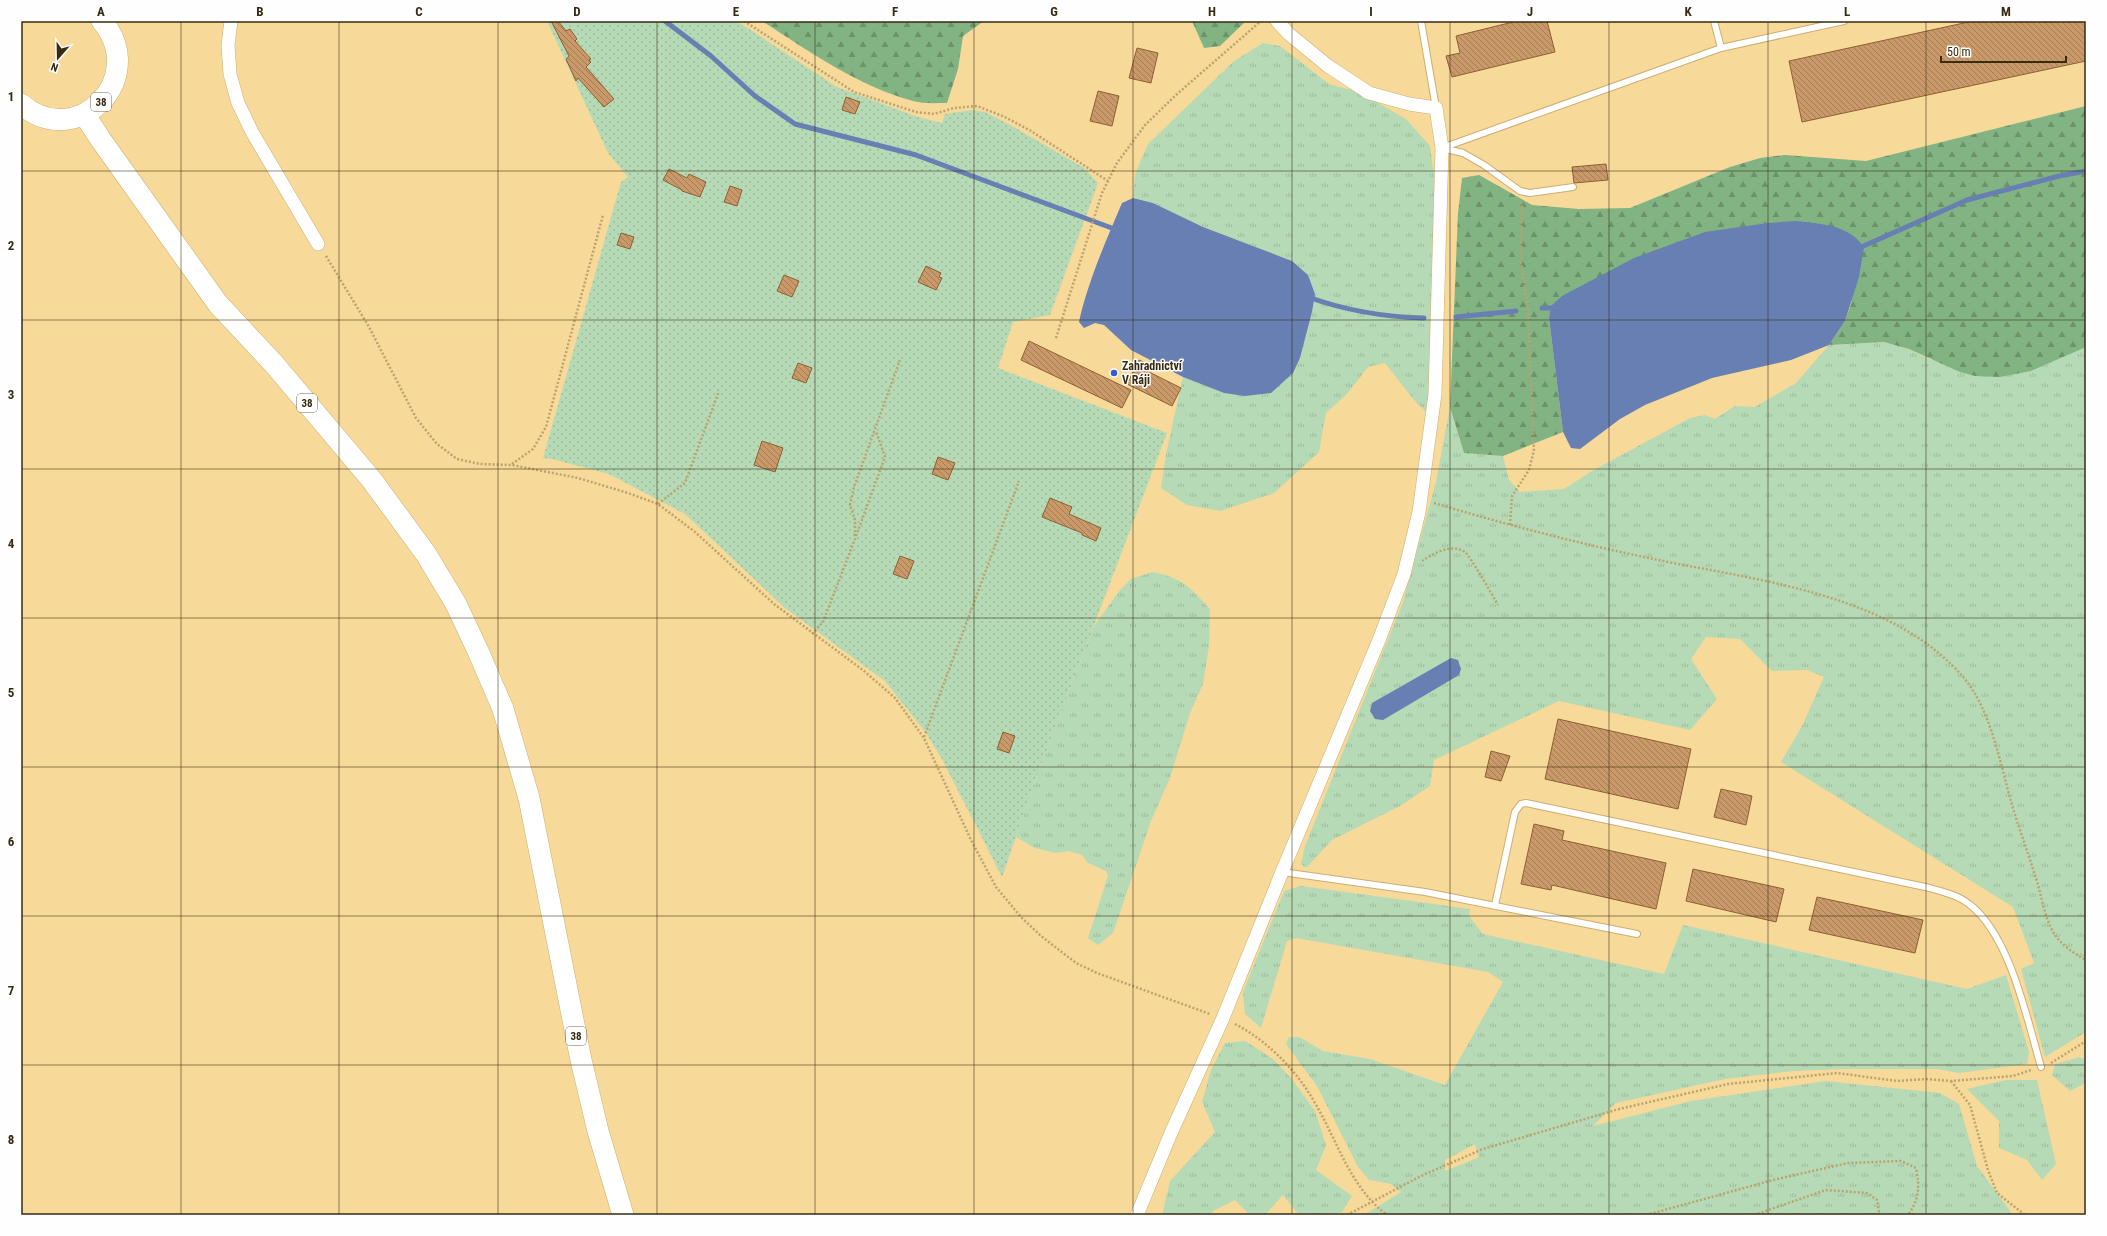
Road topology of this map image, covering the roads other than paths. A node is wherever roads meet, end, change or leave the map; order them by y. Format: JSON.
{"nodes":[{"id":1,"x":102,"y":21,"type":"edge"},
{"id":2,"x":231,"y":21,"type":"edge"},
{"id":3,"x":1277,"y":21,"type":"edge"},
{"id":4,"x":1421,"y":21,"type":"edge"},
{"id":5,"x":1714,"y":21,"type":"edge"},
{"id":6,"x":1844,"y":21,"type":"edge"},
{"id":7,"x":1721,"y":48,"type":"junction"},
{"id":8,"x":21,"y":104,"type":"edge"},
{"id":9,"x":1436,"y":108,"type":"junction"},
{"id":10,"x":84,"y":114,"type":"junction"},
{"id":11,"x":1442,"y":148,"type":"junction"},
{"id":12,"x":1573,"y":187,"type":"dead end"},
{"id":13,"x":318,"y":244,"type":"road end"},
{"id":14,"x":1282,"y":872,"type":"junction"},
{"id":15,"x":1495,"y":906,"type":"junction"},
{"id":16,"x":1637,"y":934,"type":"dead end"},
{"id":17,"x":2042,"y":1067,"type":"road end"},
{"id":18,"x":623,"y":1215,"type":"edge"},
{"id":19,"x":1137,"y":1215,"type":"edge"}],
"edges":[{"from":1,"to":10,"type":"main road","number":"38"},
{"from":2,"to":13,"type":"street"},
{"from":3,"to":9,"type":"street"},
{"from":4,"to":9,"type":"lane"},
{"from":5,"to":7,"type":"lane"},
{"from":6,"to":7,"type":"lane"},
{"from":7,"to":11,"type":"lane"},
{"from":8,"to":10,"type":"main road","number":"38"},
{"from":9,"to":11,"type":"street"},
{"from":10,"to":18,"type":"main road","number":"38"},
{"from":11,"to":12,"type":"lane"},
{"from":11,"to":14,"type":"street"},
{"from":14,"to":15,"type":"lane"},
{"from":14,"to":19,"type":"street"},
{"from":15,"to":16,"type":"lane"},
{"from":15,"to":17,"type":"lane"}]}
